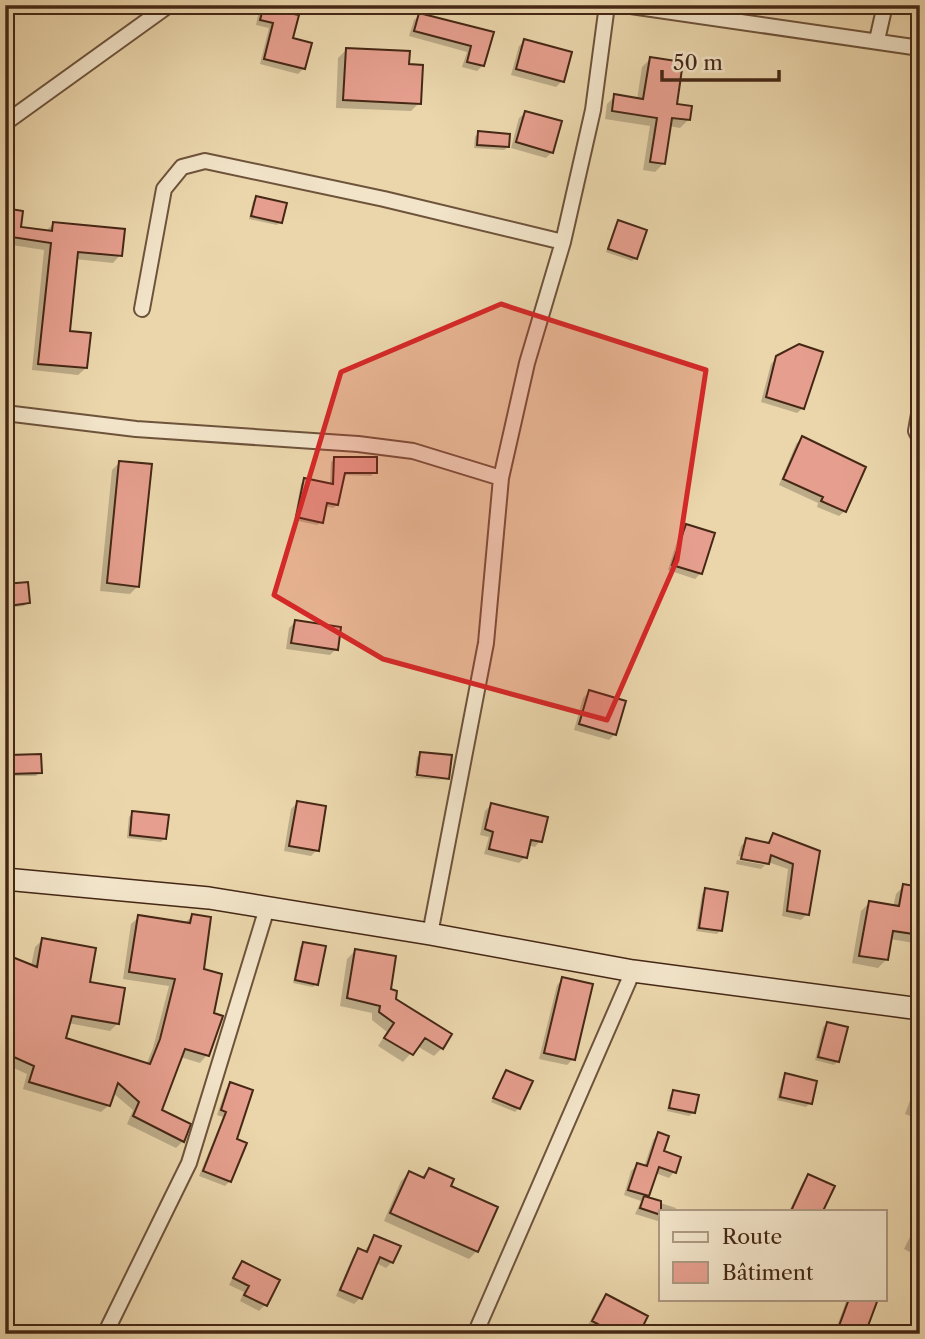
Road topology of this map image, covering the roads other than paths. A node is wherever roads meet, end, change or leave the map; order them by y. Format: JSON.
{"nodes":[{"id":1,"x":169,"y":5,"type":"edge"},
{"id":2,"x":607,"y":5,"type":"edge"},
{"id":3,"x":624,"y":5,"type":"edge"},
{"id":4,"x":885,"y":5,"type":"edge"},
{"id":5,"x":877,"y":40,"type":"junction"},
{"id":6,"x":920,"y":48,"type":"edge"},
{"id":7,"x":5,"y":123,"type":"edge"},
{"id":8,"x":563,"y":242,"type":"junction"},
{"id":9,"x":142,"y":309,"type":"dead end"},
{"id":10,"x":920,"y":408,"type":"edge"},
{"id":11,"x":5,"y":413,"type":"edge"},
{"id":12,"x":920,"y":439,"type":"edge"},
{"id":13,"x":501,"y":478,"type":"junction"},
{"id":14,"x":5,"y":879,"type":"edge"},
{"id":15,"x":267,"y":908,"type":"junction"},
{"id":16,"x":430,"y":934,"type":"junction"},
{"id":17,"x":633,"y":971,"type":"junction"},
{"id":18,"x":920,"y":1009,"type":"edge"},
{"id":19,"x":105,"y":1334,"type":"edge"},
{"id":20,"x":475,"y":1334,"type":"edge"}],
"edges":[{"from":1,"to":7,"type":"street"},
{"from":2,"to":8,"type":"street"},
{"from":3,"to":5,"type":"street"},
{"from":4,"to":5,"type":"street"},
{"from":5,"to":6,"type":"street"},
{"from":8,"to":9,"type":"street"},
{"from":8,"to":13,"type":"street"},
{"from":10,"to":12,"type":"street"},
{"from":11,"to":13,"type":"street"},
{"from":13,"to":16,"type":"street"},
{"from":14,"to":15,"type":"street"},
{"from":15,"to":16,"type":"street"},
{"from":15,"to":19,"type":"street"},
{"from":16,"to":17,"type":"street"},
{"from":17,"to":18,"type":"street"},
{"from":17,"to":20,"type":"street"}]}
